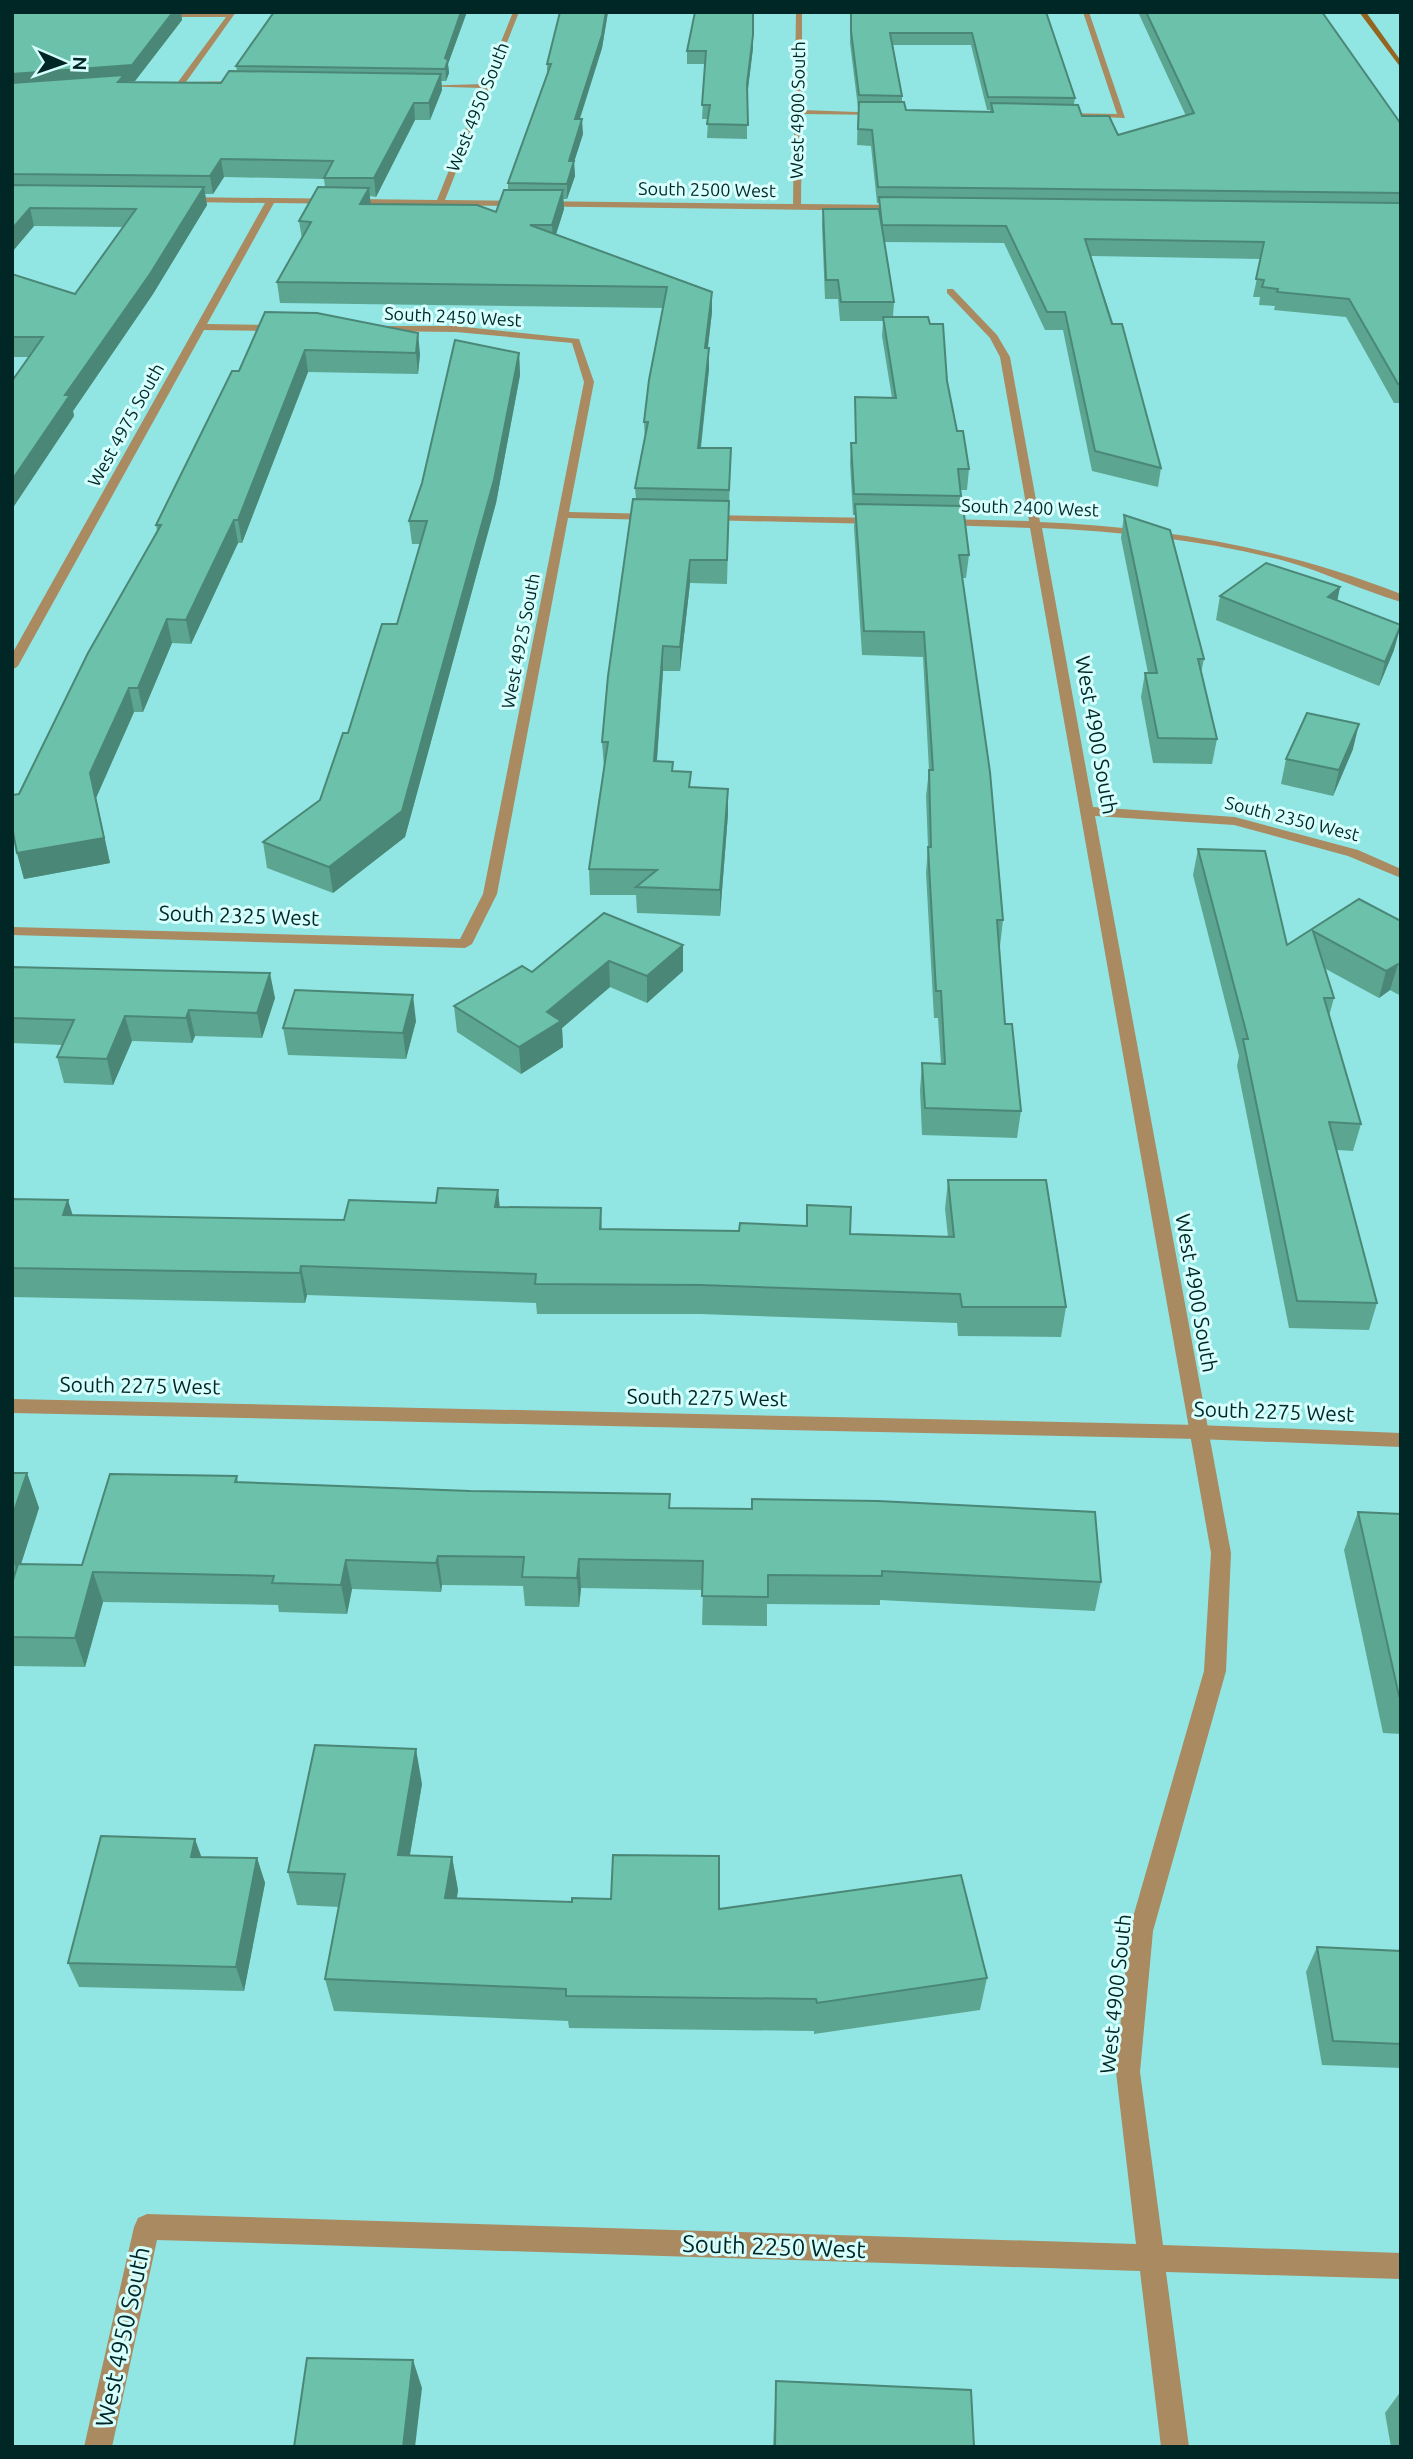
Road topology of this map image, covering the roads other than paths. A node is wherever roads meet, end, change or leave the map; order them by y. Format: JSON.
{"nodes":[{"id":1,"x":516,"y":12,"type":"edge"},
{"id":2,"x":799,"y":12,"type":"edge"},
{"id":3,"x":1086,"y":12,"type":"edge"},
{"id":4,"x":1362,"y":12,"type":"edge"},
{"id":5,"x":232,"y":14,"type":"edge"},
{"id":6,"x":142,"y":15,"type":"edge"},
{"id":7,"x":1401,"y":66,"type":"edge"},
{"id":8,"x":182,"y":82,"type":"junction"},
{"id":9,"x":249,"y":83,"type":"edge"},
{"id":10,"x":411,"y":85,"type":"edge"},
{"id":11,"x":143,"y":86,"type":"edge"},
{"id":12,"x":487,"y":86,"type":"junction"},
{"id":13,"x":797,"y":112,"type":"junction"},
{"id":14,"x":894,"y":113,"type":"edge"},
{"id":15,"x":1055,"y":115,"type":"edge"},
{"id":16,"x":176,"y":199,"type":"edge"},
{"id":17,"x":271,"y":200,"type":"junction"},
{"id":18,"x":440,"y":202,"type":"junction"},
{"id":19,"x":797,"y":207,"type":"junction"},
{"id":20,"x":907,"y":208,"type":"edge"},
{"id":21,"x":950,"y":291,"type":"dead end"},
{"id":22,"x":201,"y":327,"type":"junction"},
{"id":23,"x":298,"y":328,"type":"edge"},
{"id":24,"x":364,"y":328,"type":"edge"},
{"id":25,"x":576,"y":341,"type":"joint"},
{"id":26,"x":564,"y":515,"type":"junction"},
{"id":27,"x":675,"y":517,"type":"edge"},
{"id":28,"x":688,"y":517,"type":"edge"},
{"id":29,"x":892,"y":521,"type":"edge"},
{"id":30,"x":933,"y":522,"type":"edge"},
{"id":31,"x":1035,"y":524,"type":"junction"},
{"id":32,"x":1401,"y":598,"type":"edge"},
{"id":33,"x":12,"y":666,"type":"edge"},
{"id":34,"x":1086,"y":811,"type":"junction"},
{"id":35,"x":1401,"y":874,"type":"edge"},
{"id":36,"x":12,"y":931,"type":"edge"},
{"id":37,"x":465,"y":944,"type":"joint"},
{"id":38,"x":12,"y":1406,"type":"edge"},
{"id":39,"x":1198,"y":1432,"type":"junction"},
{"id":40,"x":1401,"y":1440,"type":"edge"},
{"id":41,"x":147,"y":2227,"type":"joint"},
{"id":42,"x":1152,"y":2258,"type":"junction"},
{"id":43,"x":1401,"y":2266,"type":"edge"},
{"id":44,"x":98,"y":2447,"type":"edge"},
{"id":45,"x":1175,"y":2447,"type":"edge"}],
"edges":[{"from":1,"to":12,"type":"street","name":"West 4950 South"},
{"from":2,"to":13,"type":"street","name":"West 4900 South"},
{"from":3,"to":15,"type":"street"},
{"from":4,"to":7,"type":"main road"},
{"from":5,"to":6,"type":"street"},
{"from":5,"to":8,"type":"street"},
{"from":8,"to":9,"type":"street"},
{"from":8,"to":11,"type":"street"},
{"from":10,"to":12,"type":"street"},
{"from":12,"to":18,"type":"street","name":"West 4950 South"},
{"from":13,"to":14,"type":"street"},
{"from":13,"to":19,"type":"street","name":"West 4900 South"},
{"from":16,"to":17,"type":"street","name":"South 2500 West"},
{"from":17,"to":18,"type":"street","name":"South 2500 West"},
{"from":17,"to":22,"type":"street","name":"West 4975 South"},
{"from":18,"to":19,"type":"street","name":"South 2500 West"},
{"from":19,"to":20,"type":"street","name":"South 2500 West"},
{"from":21,"to":31,"type":"street","name":"West 4900 South"},
{"from":22,"to":23,"type":"street"},
{"from":22,"to":33,"type":"street","name":"West 4975 South"},
{"from":24,"to":25,"type":"street","name":"South 2450 West"},
{"from":25,"to":26,"type":"street","name":"West 4925 South"},
{"from":26,"to":27,"type":"street"},
{"from":26,"to":37,"type":"street","name":"West 4925 South"},
{"from":28,"to":29,"type":"street"},
{"from":30,"to":31,"type":"street","name":"South 2400 West"},
{"from":31,"to":32,"type":"street","name":"South 2400 West"},
{"from":31,"to":34,"type":"street","name":"West 4900 South"},
{"from":34,"to":35,"type":"street","name":"South 2350 West"},
{"from":34,"to":39,"type":"street","name":"West 4900 South"},
{"from":36,"to":37,"type":"street","name":"South 2325 West"},
{"from":38,"to":39,"type":"street","name":"South 2275 West"},
{"from":39,"to":40,"type":"street","name":"South 2275 West"},
{"from":39,"to":42,"type":"street","name":"West 4900 South"},
{"from":41,"to":42,"type":"street","name":"South 2250 West"},
{"from":41,"to":44,"type":"street","name":"West 4950 South"},
{"from":42,"to":43,"type":"street","name":"South 2250 West"},
{"from":42,"to":45,"type":"street","name":"West 4900 South"}]}
